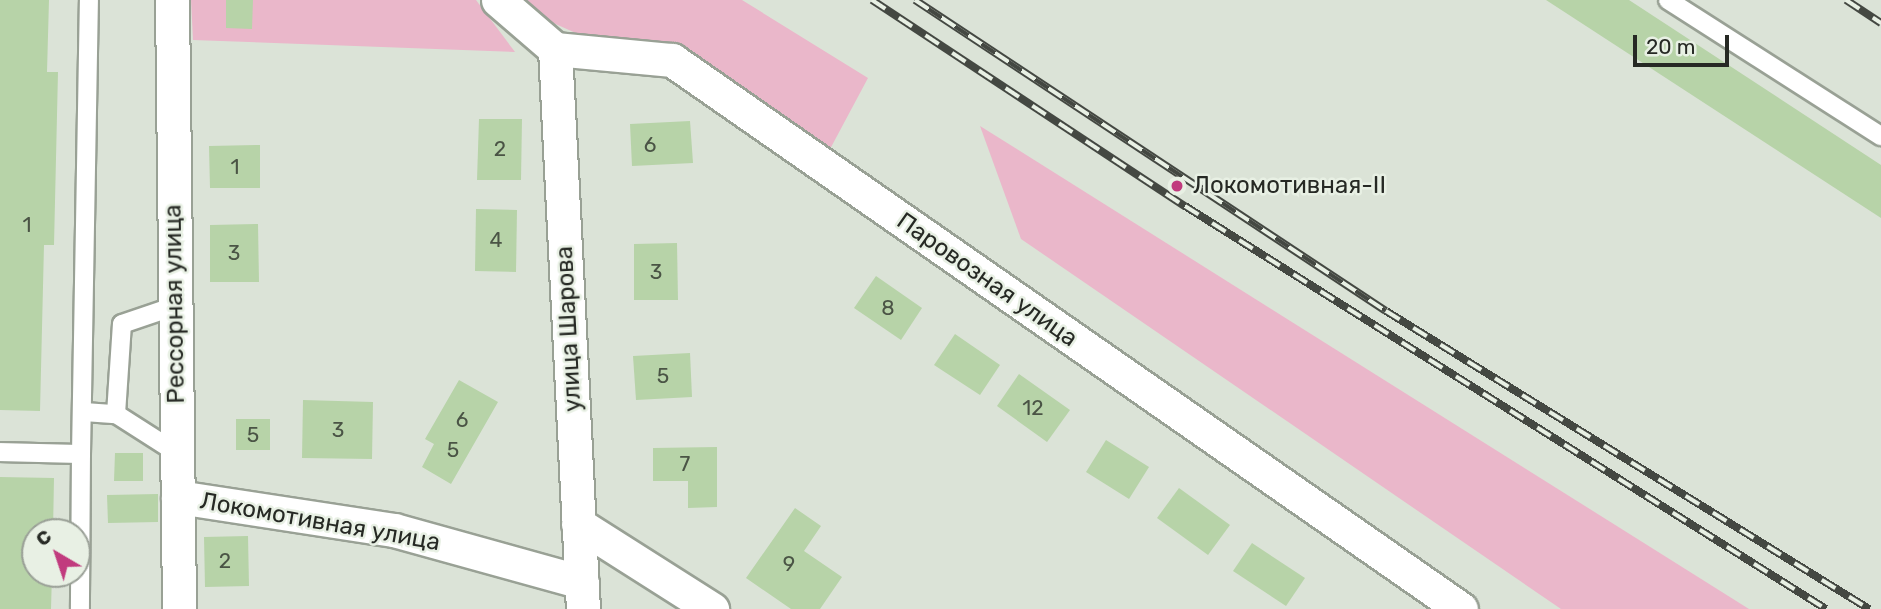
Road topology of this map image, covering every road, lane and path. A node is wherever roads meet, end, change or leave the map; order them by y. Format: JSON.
{"nodes":[{"id":1,"x":89,"y":0,"type":"edge"},
{"id":2,"x":172,"y":0,"type":"edge"},
{"id":3,"x":498,"y":0,"type":"edge"},
{"id":4,"x":1668,"y":0,"type":"edge"},
{"id":5,"x":555,"y":49,"type":"junction"},
{"id":6,"x":1881,"y":136,"type":"edge"},
{"id":7,"x":175,"y":306,"type":"junction"},
{"id":8,"x":84,"y":412,"type":"junction"},
{"id":9,"x":116,"y":414,"type":"junction"},
{"id":10,"x":0,"y":452,"type":"edge"},
{"id":11,"x":177,"y":453,"type":"junction"},
{"id":12,"x":81,"y":454,"type":"junction"},
{"id":13,"x":178,"y":497,"type":"junction"},
{"id":14,"x":578,"y":524,"type":"junction"},
{"id":15,"x":583,"y":595,"type":"edge"},
{"id":16,"x":80,"y":609,"type":"edge"},
{"id":17,"x":178,"y":609,"type":"edge"},
{"id":18,"x":712,"y":609,"type":"edge"},
{"id":19,"x":1461,"y":609,"type":"edge"}],
"edges":[{"from":1,"to":8,"type":"lane"},
{"from":2,"to":7,"type":"street","name":"Рессорная улица"},
{"from":3,"to":5,"type":"street"},
{"from":4,"to":6,"type":"lane"},
{"from":5,"to":14,"type":"street","name":"улица Шарова"},
{"from":5,"to":19,"type":"street","name":"Паровозная улица"},
{"from":7,"to":9,"type":"lane"},
{"from":7,"to":11,"type":"street","name":"Рессорная улица"},
{"from":8,"to":9,"type":"lane"},
{"from":8,"to":12,"type":"lane"},
{"from":9,"to":11,"type":"lane"},
{"from":10,"to":12,"type":"lane"},
{"from":11,"to":13,"type":"street","name":"Рессорная улица"},
{"from":12,"to":16,"type":"lane"},
{"from":13,"to":15,"type":"street","name":"Локомотивная улица"},
{"from":13,"to":17,"type":"street","name":"Рессорная улица"},
{"from":14,"to":15,"type":"street","name":"улица Шарова"},
{"from":14,"to":18,"type":"street"}]}
